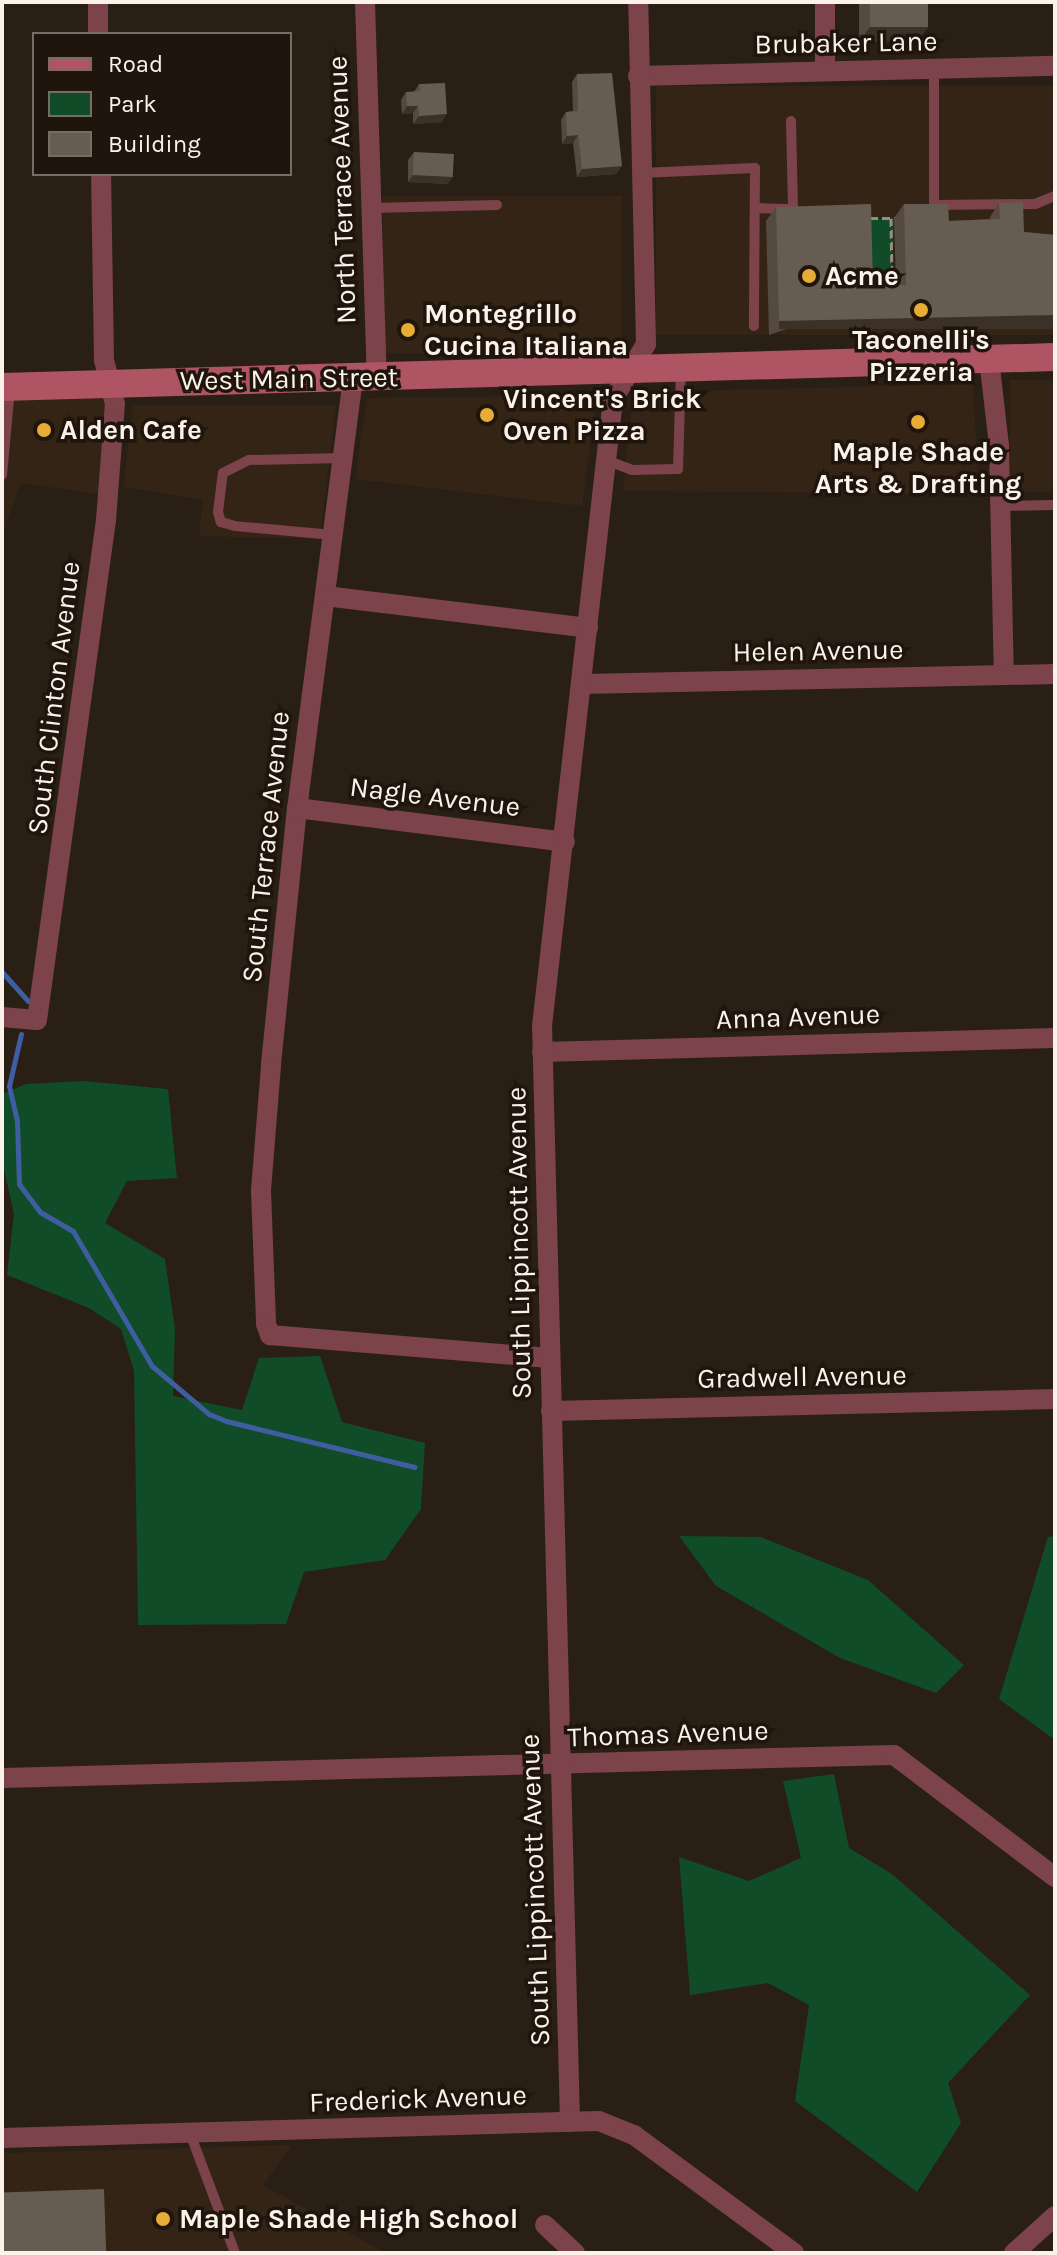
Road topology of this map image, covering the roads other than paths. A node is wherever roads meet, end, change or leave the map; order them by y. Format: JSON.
{"nodes":[{"id":1,"x":98,"y":2,"type":"edge"},
{"id":2,"x":365,"y":2,"type":"edge"},
{"id":3,"x":638,"y":2,"type":"edge"},
{"id":4,"x":825,"y":2,"type":"edge"},
{"id":5,"x":98,"y":32,"type":"edge"},
{"id":6,"x":1055,"y":66,"type":"edge"},
{"id":7,"x":934,"y":69,"type":"junction"},
{"id":8,"x":825,"y":70,"type":"junction"},
{"id":9,"x":638,"y":76,"type":"junction"},
{"id":10,"x":791,"y":121,"type":"dead end"},
{"id":11,"x":641,"y":173,"type":"junction"},
{"id":12,"x":101,"y":176,"type":"edge"},
{"id":13,"x":1055,"y":196,"type":"edge"},
{"id":14,"x":497,"y":205,"type":"dead end"},
{"id":15,"x":369,"y":208,"type":"junction"},
{"id":16,"x":755,"y":208,"type":"junction"},
{"id":17,"x":754,"y":326,"type":"dead end"},
{"id":18,"x":1055,"y":357,"type":"edge"},
{"id":19,"x":989,"y":359,"type":"junction"},
{"id":20,"x":681,"y":368,"type":"junction"},
{"id":21,"x":628,"y":370,"type":"junction"},
{"id":22,"x":365,"y":377,"type":"junction"},
{"id":23,"x":110,"y":383,"type":"junction"},
{"id":24,"x":6,"y":387,"type":"edge"},
{"id":25,"x":343,"y":458,"type":"junction"},
{"id":26,"x":606,"y":460,"type":"junction"},
{"id":27,"x":2,"y":475,"type":"edge"},
{"id":28,"x":1055,"y":505,"type":"edge"},
{"id":29,"x":999,"y":506,"type":"junction"},
{"id":30,"x":333,"y":535,"type":"junction"},
{"id":31,"x":325,"y":596,"type":"junction"},
{"id":32,"x":588,"y":628,"type":"junction"},
{"id":33,"x":1055,"y":674,"type":"edge"},
{"id":34,"x":1004,"y":675,"type":"junction"},
{"id":35,"x":582,"y":684,"type":"junction"},
{"id":36,"x":297,"y":808,"type":"junction"},
{"id":37,"x":565,"y":842,"type":"junction"},
{"id":38,"x":2,"y":1017,"type":"edge"},
{"id":39,"x":1055,"y":1038,"type":"edge"},
{"id":40,"x":542,"y":1052,"type":"junction"},
{"id":41,"x":549,"y":1358,"type":"junction"},
{"id":42,"x":1055,"y":1399,"type":"edge"},
{"id":43,"x":551,"y":1411,"type":"junction"},
{"id":44,"x":560,"y":1766,"type":"junction"},
{"id":45,"x":2,"y":1778,"type":"edge"},
{"id":46,"x":1055,"y":1877,"type":"edge"},
{"id":47,"x":570,"y":2122,"type":"junction"},
{"id":48,"x":191,"y":2136,"type":"junction"},
{"id":49,"x":2,"y":2138,"type":"edge"},
{"id":50,"x":1055,"y":2216,"type":"edge"},
{"id":51,"x":545,"y":2225,"type":"dead end"},
{"id":52,"x":235,"y":2253,"type":"edge"},
{"id":53,"x":575,"y":2253,"type":"edge"},
{"id":54,"x":794,"y":2253,"type":"edge"},
{"id":55,"x":1014,"y":2253,"type":"edge"}],
"edges":[{"from":1,"to":5,"type":"street"},
{"from":2,"to":15,"type":"street","name":"North Terrace Avenue"},
{"from":3,"to":9,"type":"street","name":"South Lippincott Avenue"},
{"from":4,"to":8,"type":"street"},
{"from":6,"to":7,"type":"street","name":"Brubaker Lane"},
{"from":7,"to":8,"type":"street","name":"Brubaker Lane"},
{"from":7,"to":13,"type":"lane"},
{"from":8,"to":9,"type":"street","name":"Brubaker Lane"},
{"from":9,"to":11,"type":"street","name":"South Lippincott Avenue"},
{"from":10,"to":16,"type":"lane"},
{"from":11,"to":16,"type":"lane"},
{"from":11,"to":21,"type":"street","name":"South Lippincott Avenue"},
{"from":12,"to":23,"type":"street","name":"South Clinton Avenue"},
{"from":14,"to":15,"type":"lane"},
{"from":15,"to":22,"type":"street","name":"North Terrace Avenue"},
{"from":16,"to":17,"type":"lane"},
{"from":18,"to":19,"type":"main road","name":"West Main Street"},
{"from":19,"to":20,"type":"main road","name":"West Main Street"},
{"from":19,"to":29,"type":"street"},
{"from":20,"to":21,"type":"main road","name":"West Main Street"},
{"from":20,"to":26,"type":"lane"},
{"from":21,"to":22,"type":"main road","name":"West Main Street"},
{"from":21,"to":26,"type":"street","name":"South Lippincott Avenue"},
{"from":22,"to":23,"type":"main road","name":"West Main Street"},
{"from":22,"to":25,"type":"street","name":"South Terrace Avenue"},
{"from":23,"to":24,"type":"main road","name":"West Main Street"},
{"from":23,"to":38,"type":"street","name":"South Clinton Avenue"},
{"from":24,"to":27,"type":"lane"},
{"from":25,"to":30,"type":"street","name":"South Terrace Avenue"},
{"from":25,"to":30,"type":"lane"},
{"from":26,"to":32,"type":"street","name":"South Lippincott Avenue"},
{"from":28,"to":29,"type":"lane"},
{"from":29,"to":34,"type":"street"},
{"from":30,"to":31,"type":"street","name":"South Terrace Avenue"},
{"from":31,"to":32,"type":"street"},
{"from":31,"to":36,"type":"street","name":"South Terrace Avenue"},
{"from":32,"to":35,"type":"street","name":"South Lippincott Avenue"},
{"from":33,"to":34,"type":"street","name":"Helen Avenue"},
{"from":34,"to":35,"type":"street","name":"Helen Avenue"},
{"from":35,"to":37,"type":"street","name":"South Lippincott Avenue"},
{"from":36,"to":37,"type":"street","name":"Nagle Avenue"},
{"from":36,"to":41,"type":"street","name":"South Terrace Avenue"},
{"from":37,"to":40,"type":"street","name":"South Lippincott Avenue"},
{"from":39,"to":40,"type":"street","name":"Anna Avenue"},
{"from":40,"to":41,"type":"street","name":"South Lippincott Avenue"},
{"from":41,"to":43,"type":"street","name":"South Lippincott Avenue"},
{"from":42,"to":43,"type":"street","name":"Gradwell Avenue"},
{"from":43,"to":44,"type":"street","name":"South Lippincott Avenue"},
{"from":44,"to":45,"type":"street","name":"Thomas Avenue"},
{"from":44,"to":46,"type":"street","name":"Thomas Avenue"},
{"from":44,"to":47,"type":"street","name":"South Lippincott Avenue"},
{"from":47,"to":48,"type":"street","name":"Frederick Avenue"},
{"from":47,"to":54,"type":"street","name":"Frederick Avenue"},
{"from":48,"to":49,"type":"street","name":"Frederick Avenue"},
{"from":48,"to":52,"type":"lane"},
{"from":50,"to":55,"type":"street"},
{"from":51,"to":53,"type":"street"}]}
